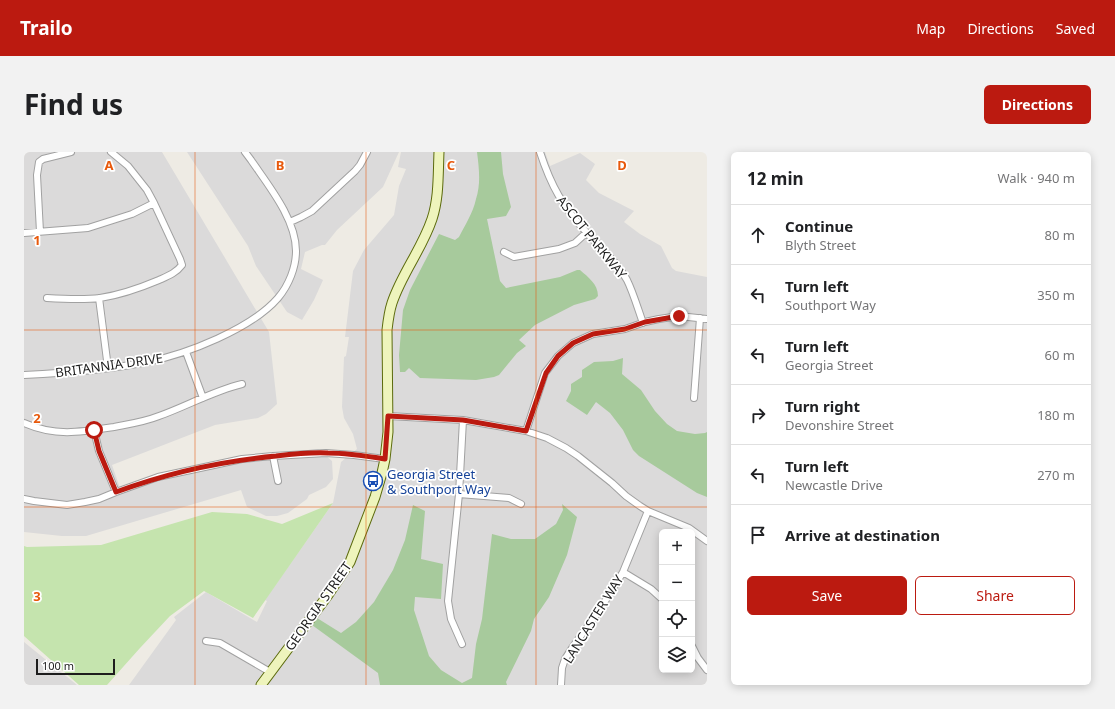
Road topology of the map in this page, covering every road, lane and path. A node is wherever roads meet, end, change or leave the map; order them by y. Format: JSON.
{"nodes":[{"id":1,"x":71,"y":152,"type":"edge"},
{"id":2,"x":111,"y":152,"type":"edge"},
{"id":3,"x":245,"y":152,"type":"edge"},
{"id":4,"x":367,"y":152,"type":"edge"},
{"id":5,"x":439,"y":152,"type":"edge"},
{"id":6,"x":540,"y":152,"type":"edge"},
{"id":7,"x":154,"y":203,"type":"junction"},
{"id":8,"x":290,"y":222,"type":"junction"},
{"id":9,"x":40,"y":232,"type":"junction"},
{"id":10,"x":24,"y":233,"type":"edge"},
{"id":11,"x":586,"y":233,"type":"junction"},
{"id":12,"x":504,"y":252,"type":"dead end"},
{"id":13,"x":47,"y":298,"type":"dead end"},
{"id":14,"x":99,"y":298,"type":"junction"},
{"id":15,"x":704,"y":319,"type":"edge"},
{"id":16,"x":643,"y":323,"type":"junction"},
{"id":17,"x":186,"y":352,"type":"junction"},
{"id":18,"x":108,"y":368,"type":"junction"},
{"id":19,"x":24,"y":375,"type":"edge"},
{"id":20,"x":242,"y":384,"type":"dead end"},
{"id":21,"x":203,"y":398,"type":"junction"},
{"id":22,"x":694,"y":398,"type":"dead end"},
{"id":23,"x":388,"y":416,"type":"junction"},
{"id":24,"x":463,"y":420,"type":"junction"},
{"id":25,"x":24,"y":423,"type":"edge"},
{"id":26,"x":94,"y":430,"type":"junction"},
{"id":27,"x":526,"y":431,"type":"junction"},
{"id":28,"x":274,"y":456,"type":"junction"},
{"id":29,"x":385,"y":459,"type":"junction"},
{"id":30,"x":278,"y":481,"type":"dead end"},
{"id":31,"x":116,"y":492,"type":"junction"},
{"id":32,"x":458,"y":494,"type":"junction"},
{"id":33,"x":24,"y":499,"type":"edge"},
{"id":34,"x":521,"y":504,"type":"dead end"},
{"id":35,"x":648,"y":510,"type":"junction"},
{"id":36,"x":707,"y":541,"type":"edge"},
{"id":37,"x":623,"y":572,"type":"junction"},
{"id":38,"x":659,"y":596,"type":"edge"},
{"id":39,"x":206,"y":641,"type":"dead end"},
{"id":40,"x":462,"y":644,"type":"dead end"},
{"id":41,"x":695,"y":652,"type":"edge"},
{"id":42,"x":707,"y":670,"type":"edge"},
{"id":43,"x":270,"y":672,"type":"junction"},
{"id":44,"x":261,"y":685,"type":"edge"},
{"id":45,"x":561,"y":685,"type":"edge"}],
"edges":[{"from":1,"to":9,"type":"street"},
{"from":2,"to":7,"type":"street"},
{"from":3,"to":8,"type":"street","name":"BRITANNIA DRIVE"},
{"from":4,"to":8,"type":"street"},
{"from":5,"to":23,"type":"street","name":"GEORGIA STREET"},
{"from":6,"to":11,"type":"street","name":"ASCOT PARKWAY"},
{"from":7,"to":9,"type":"street"},
{"from":7,"to":14,"type":"street"},
{"from":8,"to":17,"type":"street","name":"BRITANNIA DRIVE"},
{"from":9,"to":10,"type":"street"},
{"from":11,"to":12,"type":"street"},
{"from":11,"to":16,"type":"street","name":"ASCOT PARKWAY"},
{"from":13,"to":14,"type":"street"},
{"from":14,"to":18,"type":"street"},
{"from":15,"to":16,"type":"street"},
{"from":15,"to":22,"type":"street"},
{"from":16,"to":27,"type":"street"},
{"from":17,"to":18,"type":"street","name":"BRITANNIA DRIVE"},
{"from":17,"to":21,"type":"street"},
{"from":18,"to":19,"type":"street","name":"BRITANNIA DRIVE"},
{"from":20,"to":21,"type":"street"},
{"from":21,"to":26,"type":"street"},
{"from":23,"to":24,"type":"street"},
{"from":23,"to":29,"type":"street","name":"GEORGIA STREET"},
{"from":24,"to":27,"type":"street"},
{"from":24,"to":32,"type":"street"},
{"from":25,"to":26,"type":"street"},
{"from":26,"to":31,"type":"street"},
{"from":27,"to":35,"type":"street"},
{"from":28,"to":29,"type":"street"},
{"from":28,"to":30,"type":"street"},
{"from":28,"to":31,"type":"street"},
{"from":29,"to":43,"type":"street","name":"GEORGIA STREET"},
{"from":31,"to":33,"type":"street"},
{"from":32,"to":34,"type":"street"},
{"from":32,"to":40,"type":"street"},
{"from":35,"to":36,"type":"street"},
{"from":35,"to":37,"type":"street","name":"LANCASTER WAY"},
{"from":37,"to":38,"type":"street"},
{"from":37,"to":45,"type":"street","name":"LANCASTER WAY"},
{"from":39,"to":43,"type":"street"},
{"from":41,"to":42,"type":"street"},
{"from":43,"to":44,"type":"street","name":"GEORGIA STREET"}]}
